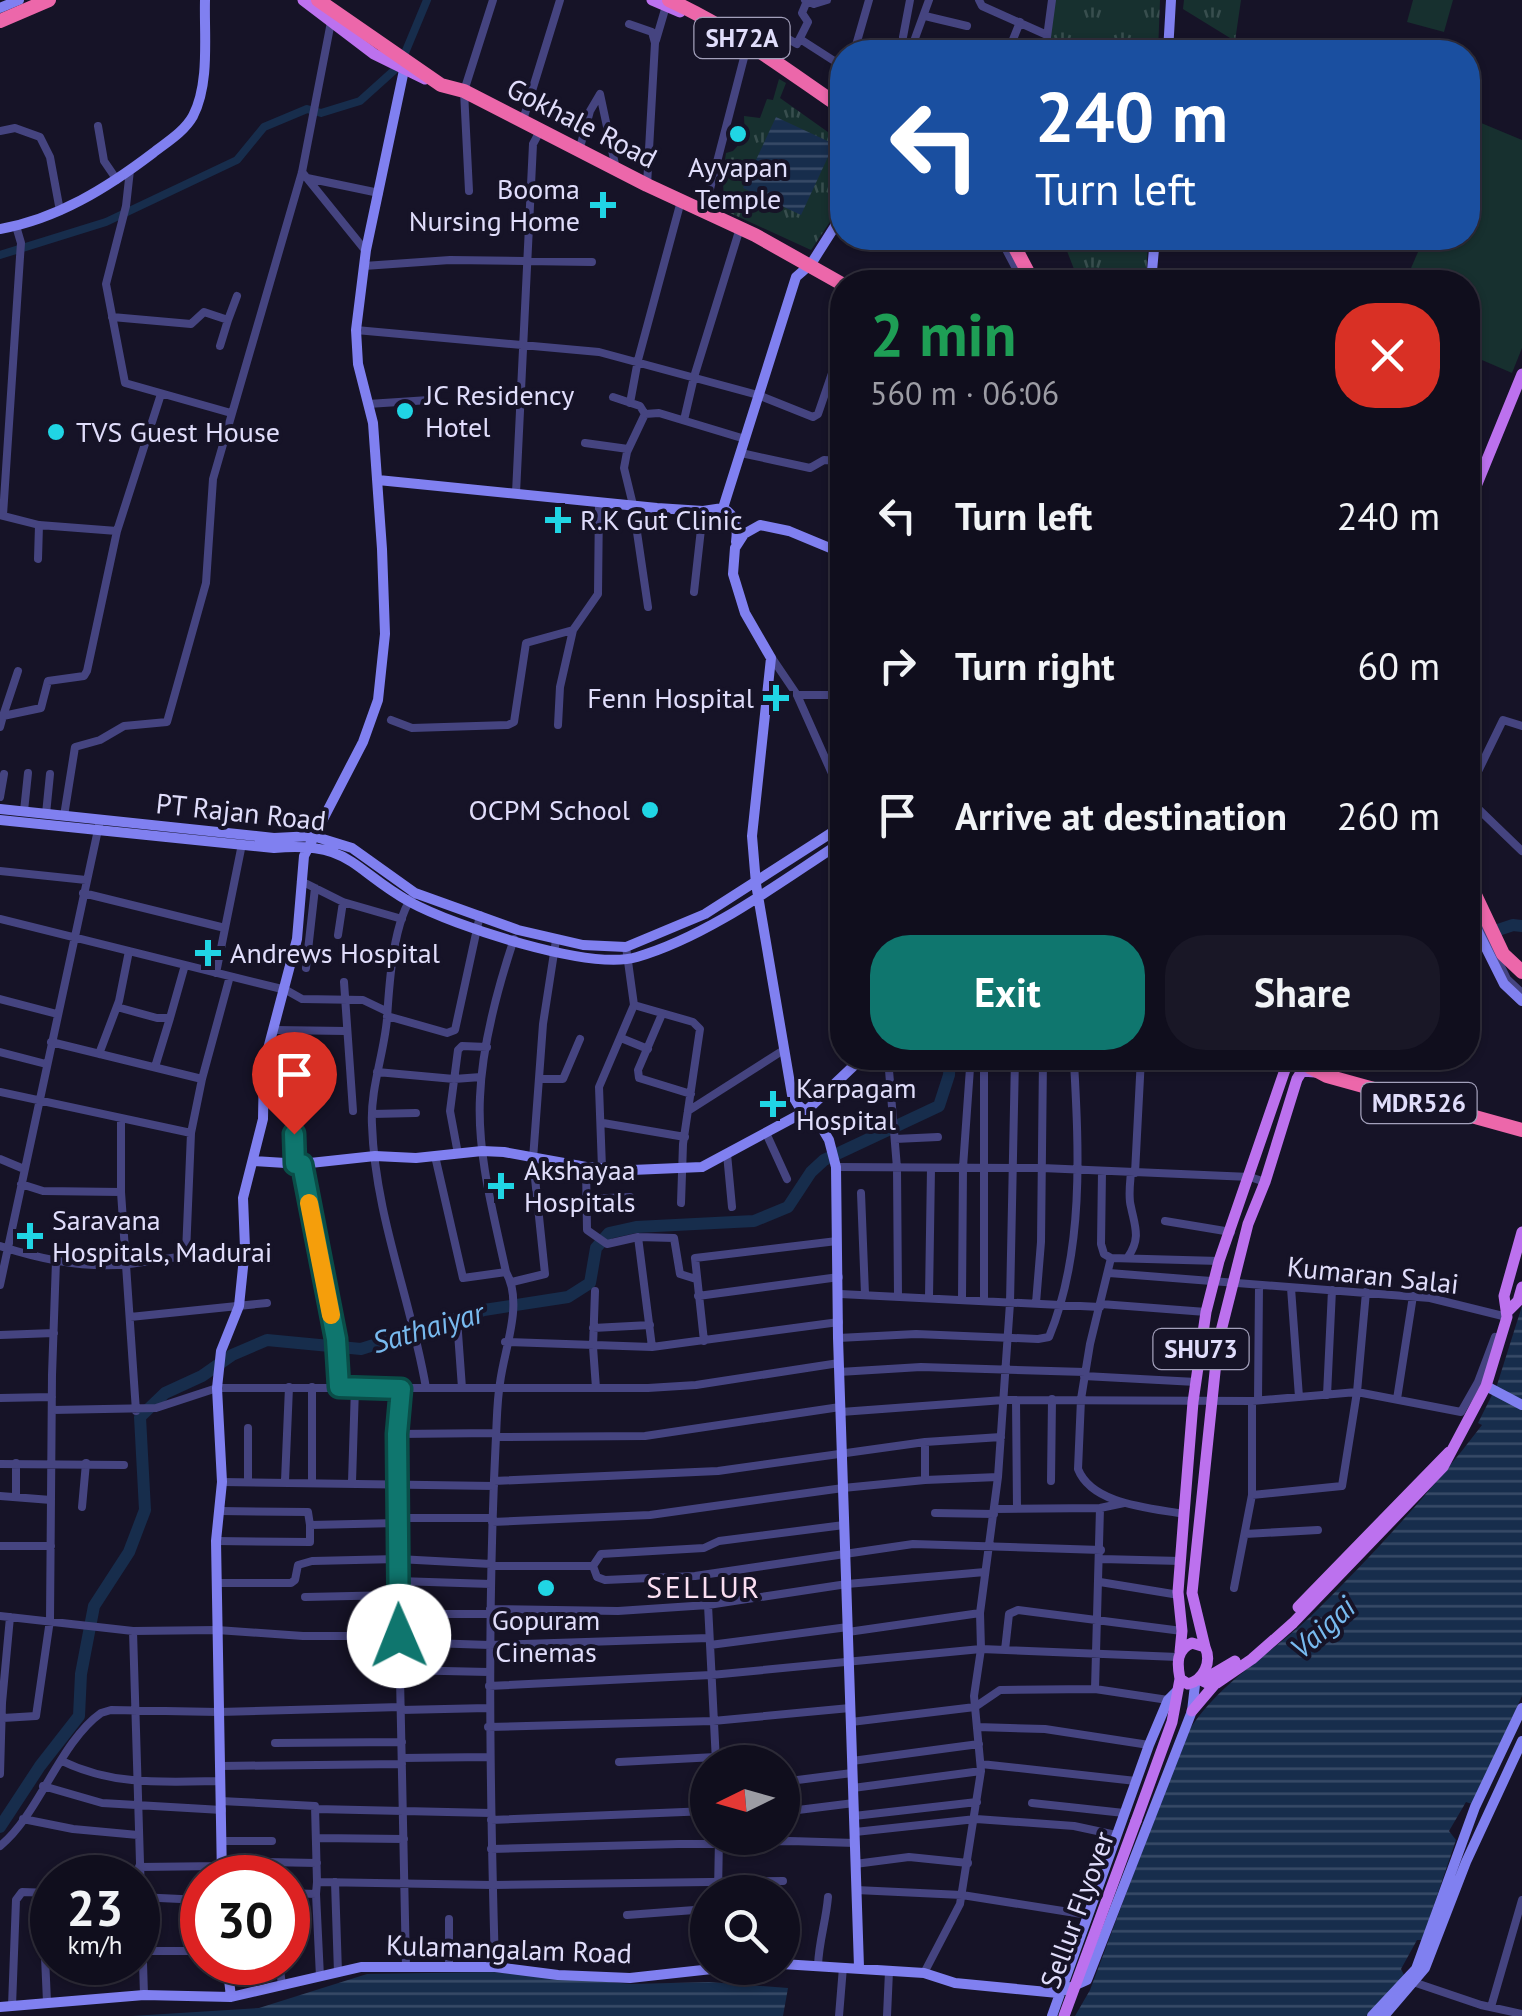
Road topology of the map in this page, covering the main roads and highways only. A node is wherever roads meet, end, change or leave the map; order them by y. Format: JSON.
{"nodes":[{"id":1,"x":30,"y":0,"type":"edge"},
{"id":2,"x":49,"y":0,"type":"edge"},
{"id":3,"x":304,"y":0,"type":"edge"},
{"id":4,"x":652,"y":0,"type":"edge"},
{"id":5,"x":320,"y":2,"type":"edge"},
{"id":6,"x":668,"y":3,"type":"edge"},
{"id":7,"x":0,"y":10,"type":"edge"},
{"id":8,"x":0,"y":23,"type":"edge"},
{"id":9,"x":400,"y":64,"type":"junction"},
{"id":10,"x":804,"y":87,"type":"junction"},
{"id":11,"x":830,"y":102,"type":"edge"},
{"id":12,"x":830,"y":276,"type":"edge"},
{"id":13,"x":1522,"y":374,"type":"edge"},
{"id":14,"x":1480,"y":477,"type":"edge"},
{"id":15,"x":1480,"y":922,"type":"edge"},
{"id":16,"x":1522,"y":972,"type":"edge"},
{"id":17,"x":1285,"y":1070,"type":"edge"},
{"id":18,"x":1317,"y":1072,"type":"joint"},
{"id":19,"x":1522,"y":1130,"type":"edge"},
{"id":20,"x":1522,"y":1232,"type":"edge"},
{"id":21,"x":1522,"y":1287,"type":"edge"},
{"id":22,"x":1505,"y":1318,"type":"junction"},
{"id":23,"x":1454,"y":1445,"type":"junction"},
{"id":24,"x":1207,"y":1650,"type":"junction"},
{"id":25,"x":1179,"y":1654,"type":"junction"},
{"id":26,"x":1235,"y":1661,"type":"junction"},
{"id":27,"x":1198,"y":1680,"type":"junction"},
{"id":28,"x":1215,"y":1684,"type":"junction"},
{"id":29,"x":1179,"y":1685,"type":"junction"},
{"id":30,"x":1192,"y":1711,"type":"road end"},
{"id":31,"x":1172,"y":1722,"type":"junction"},
{"id":32,"x":1064,"y":2016,"type":"edge"}],
"edges":[{"from":1,"to":7,"type":"highway"},
{"from":2,"to":8,"type":"highway"},
{"from":3,"to":9,"type":"main road"},
{"from":4,"to":6,"type":"main road"},
{"from":5,"to":9,"type":"highway","name":"Gokhale Road"},
{"from":6,"to":10,"type":"main road"},
{"from":6,"to":10,"type":"highway","number":"SH72A"},
{"from":9,"to":12,"type":"highway","name":"Gokhale Road"},
{"from":10,"to":11,"type":"highway","number":"SH72A"},
{"from":13,"to":14,"type":"main road"},
{"from":15,"to":16,"type":"highway"},
{"from":17,"to":25,"type":"main road","number":"SHU73"},
{"from":18,"to":19,"type":"highway","number":"MDR526"},
{"from":18,"to":24,"type":"main road","number":"SHU73"},
{"from":20,"to":22,"type":"main road"},
{"from":21,"to":22,"type":"main road"},
{"from":22,"to":23,"type":"main road"},
{"from":23,"to":26,"type":"main road"},
{"from":23,"to":28,"type":"main road"},
{"from":24,"to":25,"type":"main road"},
{"from":24,"to":26,"type":"main road"},
{"from":24,"to":27,"type":"main road","number":"SHU73"},
{"from":25,"to":29,"type":"main road","number":"SHU73"},
{"from":26,"to":27,"type":"main road"},
{"from":27,"to":28,"type":"main road"},
{"from":27,"to":29,"type":"main road"},
{"from":27,"to":31,"type":"main road","number":"SHU73"},
{"from":28,"to":30,"type":"main road"},
{"from":29,"to":31,"type":"main road","number":"SHU73"},
{"from":31,"to":32,"type":"main road","name":"Sellur Flyover","number":"SHU73","bridge":true}]}
